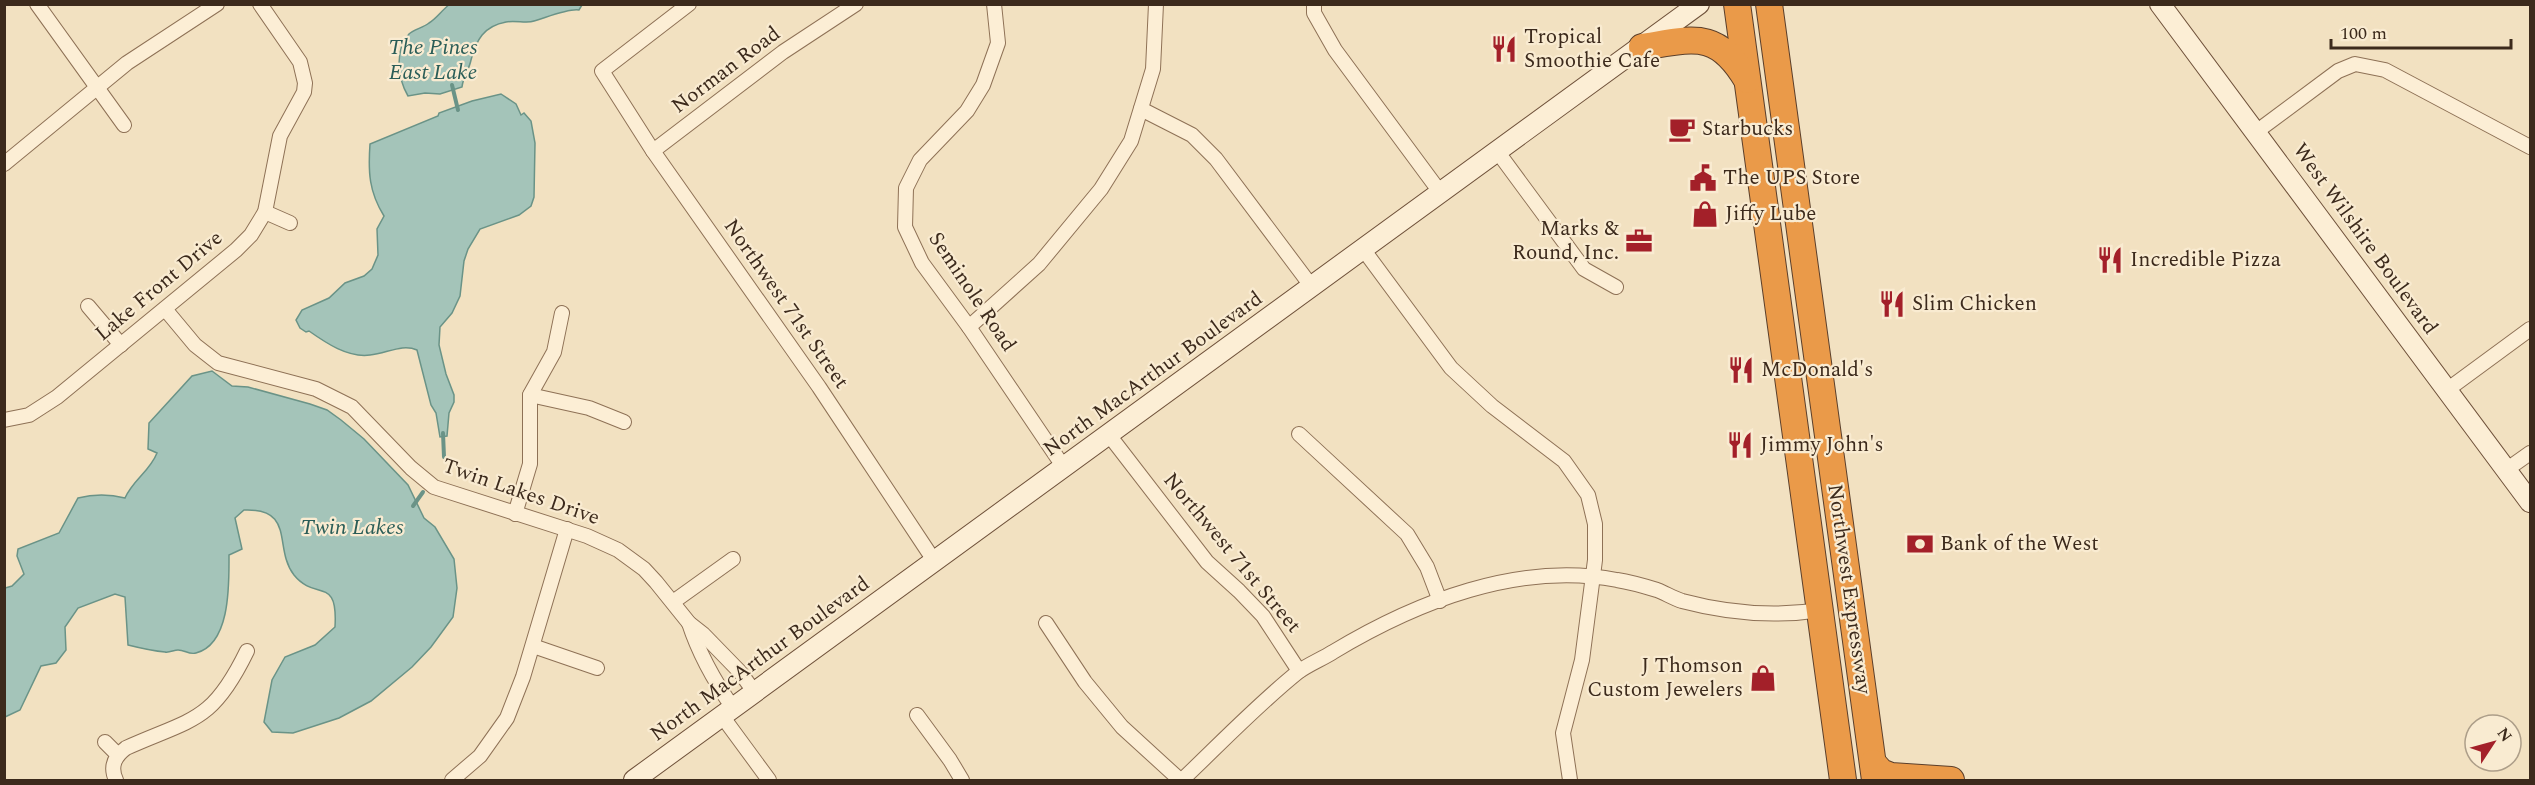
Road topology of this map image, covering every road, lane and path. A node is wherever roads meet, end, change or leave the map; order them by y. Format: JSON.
{"nodes":[{"id":1,"x":37,"y":4,"type":"edge"},
{"id":2,"x":217,"y":4,"type":"edge"},
{"id":3,"x":260,"y":4,"type":"edge"},
{"id":4,"x":689,"y":4,"type":"edge"},
{"id":5,"x":856,"y":4,"type":"edge"},
{"id":6,"x":994,"y":4,"type":"edge"},
{"id":7,"x":1156,"y":4,"type":"edge"},
{"id":8,"x":1314,"y":4,"type":"edge"},
{"id":9,"x":1699,"y":4,"type":"edge"},
{"id":10,"x":1737,"y":4,"type":"edge"},
{"id":11,"x":1769,"y":4,"type":"edge"},
{"id":12,"x":2160,"y":4,"type":"edge"},
{"id":13,"x":1642,"y":47,"type":"junction"},
{"id":14,"x":1748,"y":82,"type":"junction"},
{"id":15,"x":96,"y":87,"type":"junction"},
{"id":16,"x":1141,"y":110,"type":"junction"},
{"id":17,"x":124,"y":125,"type":"dead end"},
{"id":18,"x":2256,"y":132,"type":"junction"},
{"id":19,"x":2530,"y":147,"type":"edge"},
{"id":20,"x":1497,"y":151,"type":"junction"},
{"id":21,"x":653,"y":152,"type":"junction"},
{"id":22,"x":4,"y":164,"type":"edge"},
{"id":23,"x":1440,"y":192,"type":"junction"},
{"id":24,"x":265,"y":212,"type":"junction"},
{"id":25,"x":290,"y":223,"type":"dead end"},
{"id":26,"x":1363,"y":249,"type":"junction"},
{"id":27,"x":1312,"y":287,"type":"junction"},
{"id":28,"x":1616,"y":287,"type":"dead end"},
{"id":29,"x":88,"y":306,"type":"dead end"},
{"id":30,"x":1778,"y":307,"type":"junction"},
{"id":31,"x":165,"y":309,"type":"junction"},
{"id":32,"x":562,"y":313,"type":"dead end"},
{"id":33,"x":969,"y":327,"type":"junction"},
{"id":34,"x":2530,"y":329,"type":"edge"},
{"id":35,"x":121,"y":345,"type":"junction"},
{"id":36,"x":1820,"y":377,"type":"junction"},
{"id":37,"x":1789,"y":384,"type":"junction"},
{"id":38,"x":2447,"y":390,"type":"junction"},
{"id":39,"x":530,"y":395,"type":"junction"},
{"id":40,"x":4,"y":420,"type":"edge"},
{"id":41,"x":624,"y":422,"type":"dead end"},
{"id":42,"x":1299,"y":434,"type":"dead end"},
{"id":43,"x":1109,"y":435,"type":"junction"},
{"id":44,"x":2530,"y":453,"type":"edge"},
{"id":45,"x":1831,"y":463,"type":"junction"},
{"id":46,"x":1065,"y":469,"type":"junction"},
{"id":47,"x":2506,"y":470,"type":"junction"},
{"id":48,"x":2530,"y":502,"type":"edge"},
{"id":49,"x":515,"y":514,"type":"junction"},
{"id":50,"x":567,"y":530,"type":"junction"},
{"id":51,"x":733,"y":559,"type":"dead end"},
{"id":52,"x":935,"y":562,"type":"junction"},
{"id":53,"x":1593,"y":576,"type":"junction"},
{"id":54,"x":1440,"y":601,"type":"junction"},
{"id":55,"x":673,"y":602,"type":"junction"},
{"id":56,"x":1821,"y":610,"type":"junction"},
{"id":57,"x":689,"y":623,"type":"junction"},
{"id":58,"x":1046,"y":623,"type":"dead end"},
{"id":59,"x":532,"y":646,"type":"junction"},
{"id":60,"x":247,"y":651,"type":"dead end"},
{"id":61,"x":597,"y":668,"type":"dead end"},
{"id":62,"x":1299,"y":671,"type":"junction"},
{"id":63,"x":755,"y":693,"type":"junction"},
{"id":64,"x":728,"y":712,"type":"junction"},
{"id":65,"x":917,"y":715,"type":"dead end"},
{"id":66,"x":105,"y":742,"type":"dead end"},
{"id":67,"x":118,"y":755,"type":"junction"},
{"id":68,"x":1874,"y":772,"type":"edge"},
{"id":69,"x":116,"y":780,"type":"edge"},
{"id":70,"x":452,"y":780,"type":"edge"},
{"id":71,"x":634,"y":780,"type":"edge"},
{"id":72,"x":769,"y":780,"type":"edge"},
{"id":73,"x":962,"y":780,"type":"edge"},
{"id":74,"x":1181,"y":780,"type":"edge"},
{"id":75,"x":1570,"y":780,"type":"edge"},
{"id":76,"x":1843,"y":780,"type":"edge"},
{"id":77,"x":1951,"y":780,"type":"edge"}],
"edges":[{"from":1,"to":15,"type":"street"},
{"from":2,"to":15,"type":"street"},
{"from":3,"to":24,"type":"street","name":"Lake Front Drive"},
{"from":4,"to":21,"type":"street","name":"Northwest 71st Street"},
{"from":5,"to":21,"type":"street","name":"Norman Road"},
{"from":6,"to":33,"type":"street","name":"Seminole Road"},
{"from":7,"to":16,"type":"street"},
{"from":8,"to":23,"type":"street"},
{"from":9,"to":13,"type":"main road","name":"North MacArthur Boulevard"},
{"from":10,"to":14,"type":"highway","name":"Northwest Expressway"},
{"from":11,"to":36,"type":"highway","name":"Northwest Expressway"},
{"from":12,"to":18,"type":"main road","name":"West Wilshire Boulevard"},
{"from":13,"to":14,"type":"highway"},
{"from":13,"to":20,"type":"main road","name":"North MacArthur Boulevard"},
{"from":14,"to":30,"type":"highway","name":"Northwest Expressway"},
{"from":15,"to":17,"type":"street"},
{"from":15,"to":22,"type":"street"},
{"from":16,"to":27,"type":"street"},
{"from":16,"to":33,"type":"street"},
{"from":18,"to":19,"type":"street"},
{"from":18,"to":38,"type":"main road","name":"West Wilshire Boulevard"},
{"from":20,"to":23,"type":"main road","name":"North MacArthur Boulevard"},
{"from":20,"to":28,"type":"street"},
{"from":21,"to":52,"type":"street","name":"Northwest 71st Street"},
{"from":23,"to":26,"type":"main road","name":"North MacArthur Boulevard"},
{"from":24,"to":25,"type":"street"},
{"from":24,"to":31,"type":"street","name":"Lake Front Drive"},
{"from":26,"to":27,"type":"main road","name":"North MacArthur Boulevard"},
{"from":26,"to":53,"type":"street"},
{"from":27,"to":43,"type":"main road","name":"North MacArthur Boulevard"},
{"from":29,"to":35,"type":"street"},
{"from":30,"to":36,"type":"highway"},
{"from":30,"to":37,"type":"highway","name":"Northwest Expressway"},
{"from":31,"to":35,"type":"street","name":"Lake Front Drive"},
{"from":31,"to":49,"type":"street","name":"Twin Lakes Drive"},
{"from":32,"to":39,"type":"street"},
{"from":33,"to":46,"type":"street","name":"Seminole Road"},
{"from":34,"to":38,"type":"street"},
{"from":35,"to":40,"type":"street","name":"Lake Front Drive"},
{"from":36,"to":45,"type":"highway","name":"Northwest Expressway"},
{"from":37,"to":45,"type":"highway"},
{"from":37,"to":56,"type":"highway","name":"Northwest Expressway"},
{"from":38,"to":47,"type":"main road","name":"West Wilshire Boulevard"},
{"from":39,"to":41,"type":"street"},
{"from":39,"to":49,"type":"street"},
{"from":42,"to":54,"type":"street"},
{"from":43,"to":46,"type":"main road","name":"North MacArthur Boulevard"},
{"from":43,"to":62,"type":"street","name":"Northwest 71st Street"},
{"from":44,"to":47,"type":"street"},
{"from":45,"to":68,"type":"highway","name":"Northwest Expressway"},
{"from":46,"to":52,"type":"main road","name":"North MacArthur Boulevard"},
{"from":47,"to":48,"type":"main road","name":"West Wilshire Boulevard"},
{"from":49,"to":50,"type":"street","name":"Twin Lakes Drive"},
{"from":50,"to":55,"type":"street","name":"Twin Lakes Drive"},
{"from":50,"to":59,"type":"street"},
{"from":51,"to":55,"type":"street"},
{"from":52,"to":63,"type":"main road","name":"North MacArthur Boulevard"},
{"from":53,"to":54,"type":"street"},
{"from":53,"to":56,"type":"street"},
{"from":53,"to":75,"type":"street"},
{"from":54,"to":62,"type":"street"},
{"from":55,"to":57,"type":"street","name":"Twin Lakes Drive"},
{"from":56,"to":76,"type":"highway","name":"Northwest Expressway"},
{"from":57,"to":63,"type":"street","name":"Twin Lakes Drive"},
{"from":57,"to":64,"type":"street"},
{"from":58,"to":74,"type":"street"},
{"from":59,"to":61,"type":"street"},
{"from":59,"to":70,"type":"street"},
{"from":60,"to":67,"type":"street"},
{"from":62,"to":74,"type":"street"},
{"from":63,"to":64,"type":"main road","name":"North MacArthur Boulevard"},
{"from":64,"to":71,"type":"main road","name":"North MacArthur Boulevard"},
{"from":64,"to":72,"type":"street"},
{"from":65,"to":73,"type":"street"},
{"from":66,"to":67,"type":"street"},
{"from":67,"to":69,"type":"street"},
{"from":68,"to":77,"type":"highway"}]}
